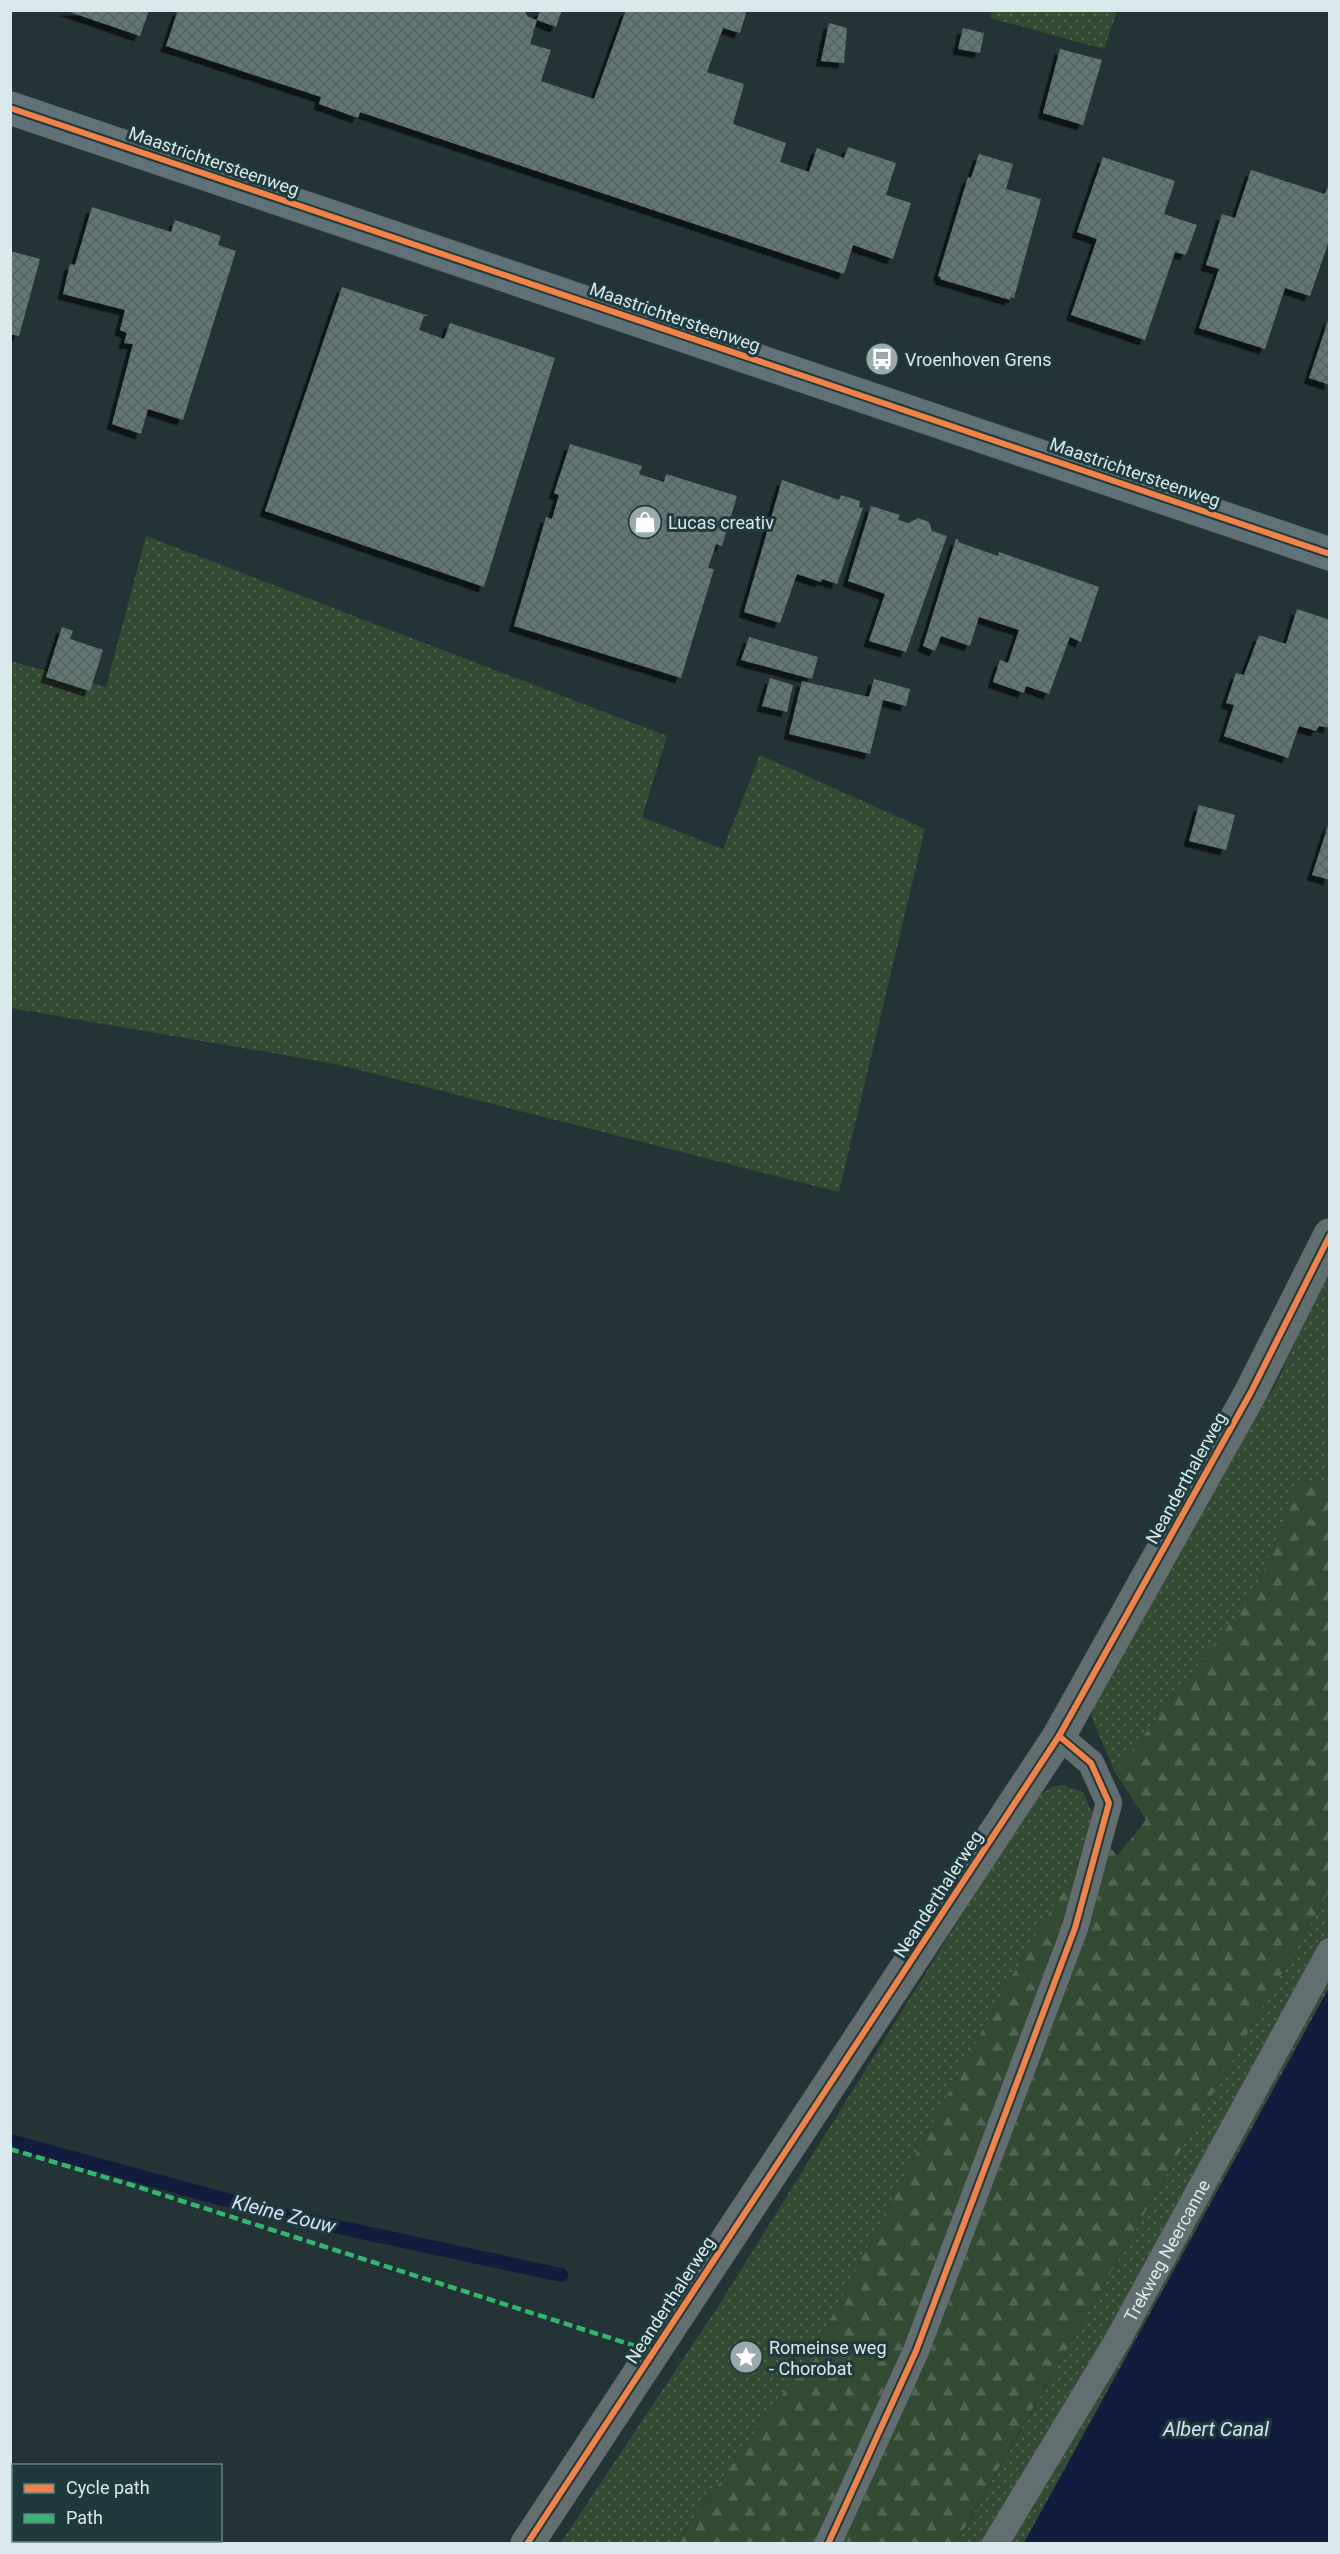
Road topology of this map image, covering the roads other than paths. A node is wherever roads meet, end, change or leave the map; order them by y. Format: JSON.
{"nodes":[{"id":1,"x":10,"y":108,"type":"edge"},
{"id":2,"x":1329,"y":554,"type":"edge"},
{"id":3,"x":1329,"y":1235,"type":"edge"},
{"id":4,"x":1059,"y":1736,"type":"junction"},
{"id":5,"x":1329,"y":1951,"type":"edge"},
{"id":6,"x":527,"y":2544,"type":"edge"},
{"id":7,"x":828,"y":2544,"type":"edge"},
{"id":8,"x":995,"y":2544,"type":"edge"}],
"edges":[{"from":1,"to":2,"type":"main road","name":"Maastrichtersteenweg"},
{"from":3,"to":4,"type":"street","name":"Neanderthalerweg"},
{"from":4,"to":6,"type":"street","name":"Neanderthalerweg"},
{"from":4,"to":7,"type":"lane"},
{"from":5,"to":8,"type":"lane","name":"Trekweg Neercanne"}]}
